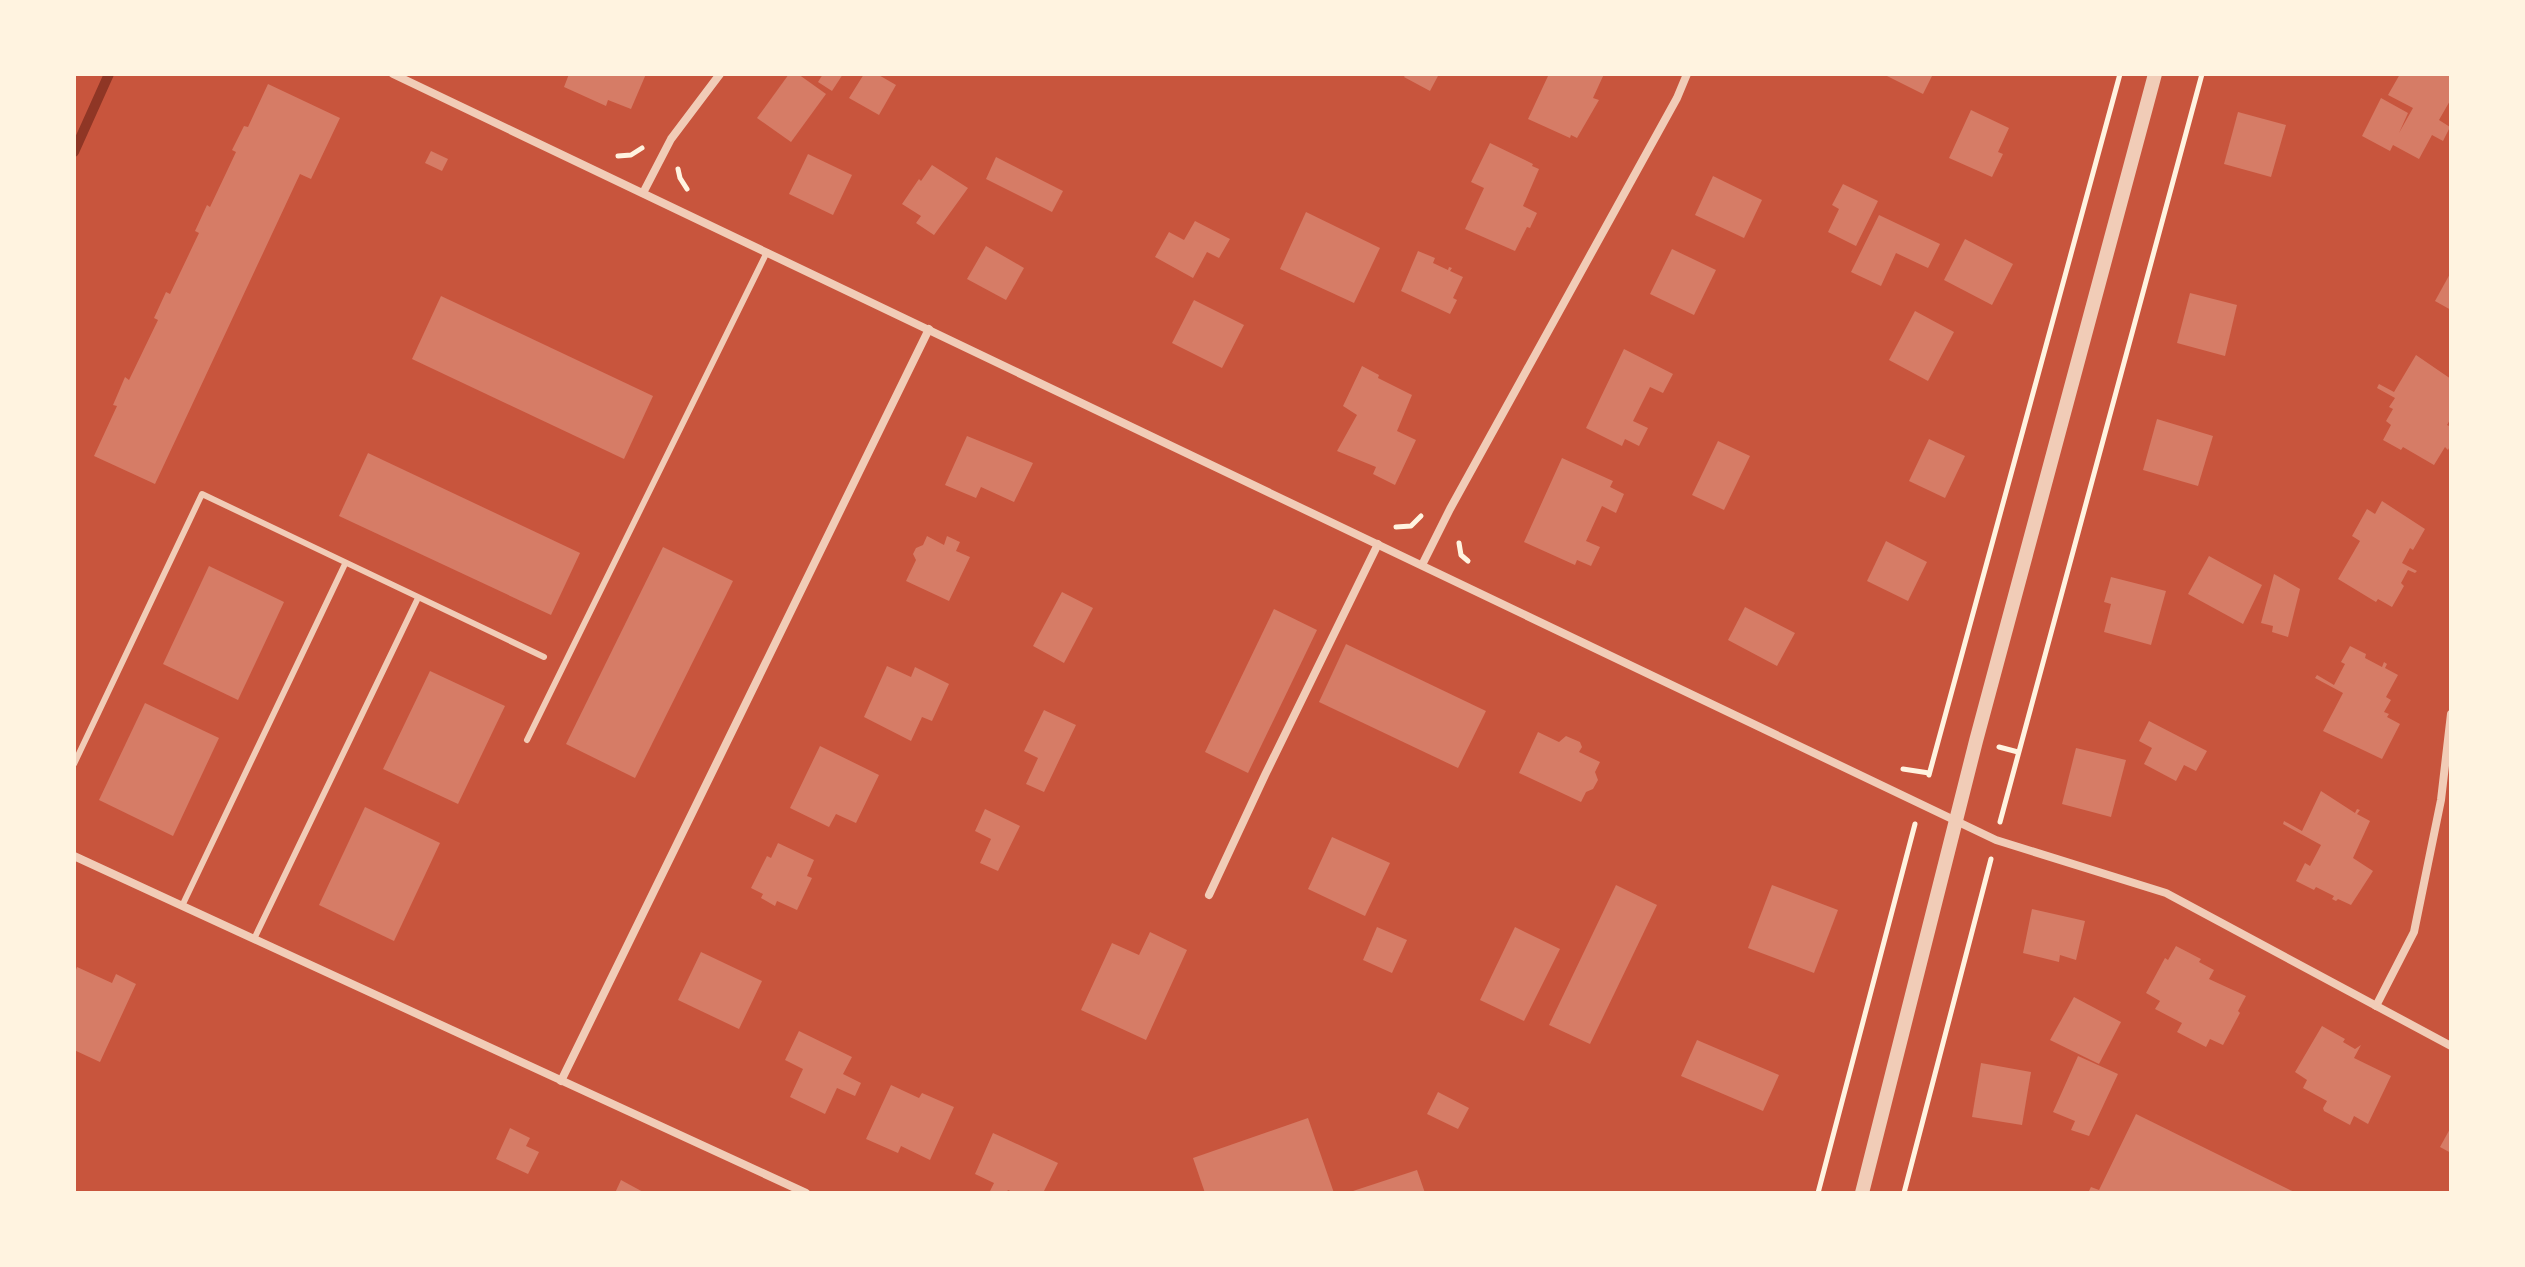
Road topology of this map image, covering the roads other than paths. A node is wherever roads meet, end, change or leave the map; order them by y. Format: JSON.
{"nodes":[{"id":1,"x":393,"y":74,"type":"edge"},
{"id":2,"x":720,"y":74,"type":"edge"},
{"id":3,"x":1687,"y":74,"type":"edge"},
{"id":4,"x":2155,"y":74,"type":"edge"},
{"id":5,"x":643,"y":193,"type":"junction"},
{"id":6,"x":767,"y":252,"type":"junction"},
{"id":7,"x":929,"y":329,"type":"junction"},
{"id":8,"x":1378,"y":544,"type":"junction"},
{"id":9,"x":345,"y":564,"type":"junction"},
{"id":10,"x":1422,"y":565,"type":"junction"},
{"id":11,"x":418,"y":598,"type":"junction"},
{"id":12,"x":544,"y":657,"type":"dead end"},
{"id":13,"x":2451,"y":714,"type":"edge"},
{"id":14,"x":527,"y":740,"type":"dead end"},
{"id":15,"x":74,"y":764,"type":"edge"},
{"id":16,"x":1956,"y":820,"type":"junction"},
{"id":17,"x":74,"y":856,"type":"edge"},
{"id":18,"x":1209,"y":895,"type":"dead end"},
{"id":19,"x":182,"y":906,"type":"junction"},
{"id":20,"x":254,"y":939,"type":"junction"},
{"id":21,"x":2376,"y":1006,"type":"junction"},
{"id":22,"x":2451,"y":1046,"type":"edge"},
{"id":23,"x":561,"y":1081,"type":"junction"},
{"id":24,"x":801,"y":1192,"type":"edge"},
{"id":25,"x":1862,"y":1193,"type":"edge"}],
"edges":[{"from":1,"to":5,"type":"street"},
{"from":2,"to":5,"type":"street"},
{"from":3,"to":10,"type":"street"},
{"from":4,"to":16,"type":"street"},
{"from":5,"to":6,"type":"street"},
{"from":6,"to":7,"type":"street"},
{"from":6,"to":14,"type":"lane"},
{"from":7,"to":8,"type":"street"},
{"from":7,"to":23,"type":"street"},
{"from":8,"to":10,"type":"street"},
{"from":8,"to":18,"type":"street"},
{"from":9,"to":11,"type":"lane"},
{"from":9,"to":15,"type":"lane"},
{"from":9,"to":19,"type":"lane"},
{"from":10,"to":16,"type":"street"},
{"from":11,"to":12,"type":"lane"},
{"from":11,"to":20,"type":"lane"},
{"from":13,"to":21,"type":"street"},
{"from":16,"to":21,"type":"street"},
{"from":16,"to":25,"type":"street"},
{"from":17,"to":19,"type":"street"},
{"from":19,"to":20,"type":"street"},
{"from":20,"to":23,"type":"street"},
{"from":21,"to":22,"type":"street"},
{"from":23,"to":24,"type":"street"}]}
